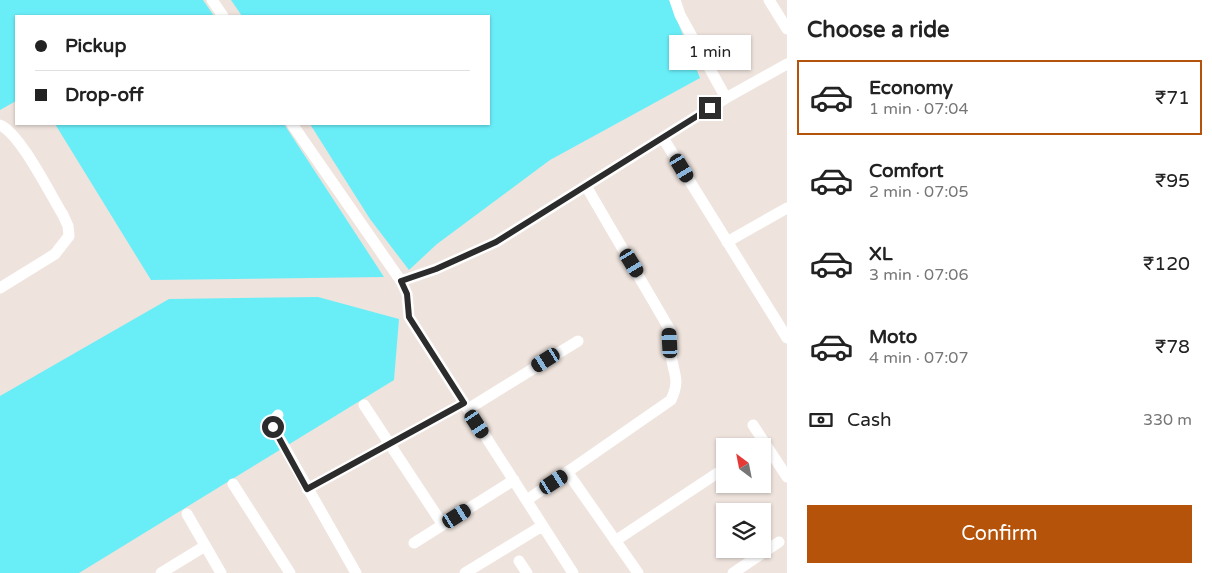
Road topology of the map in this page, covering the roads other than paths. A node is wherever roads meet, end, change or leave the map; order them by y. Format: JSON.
{"nodes":[{"id":1,"x":212,"y":0,"type":"edge"},
{"id":2,"x":675,"y":0,"type":"edge"},
{"id":3,"x":769,"y":0,"type":"edge"},
{"id":4,"x":222,"y":15,"type":"edge"},
{"id":5,"x":787,"y":29,"type":"edge"},
{"id":6,"x":787,"y":64,"type":"edge"},
{"id":7,"x":726,"y":98,"type":"junction"},
{"id":8,"x":0,"y":125,"type":"edge"},
{"id":9,"x":293,"y":125,"type":"edge"},
{"id":10,"x":663,"y":138,"type":"junction"},
{"id":11,"x":586,"y":186,"type":"junction"},
{"id":12,"x":787,"y":208,"type":"edge"},
{"id":13,"x":727,"y":242,"type":"junction"},
{"id":14,"x":401,"y":281,"type":"junction"},
{"id":15,"x":0,"y":288,"type":"edge"},
{"id":16,"x":787,"y":338,"type":"edge"},
{"id":17,"x":578,"y":341,"type":"dead end"},
{"id":18,"x":364,"y":405,"type":"dead end"},
{"id":19,"x":466,"y":406,"type":"junction"},
{"id":20,"x":278,"y":415,"type":"dead end"},
{"id":21,"x":753,"y":425,"type":"dead end"},
{"id":22,"x":390,"y":444,"type":"junction"},
{"id":23,"x":568,"y":473,"type":"junction"},
{"id":24,"x":716,"y":474,"type":"edge"},
{"id":25,"x":787,"y":477,"type":"edge"},
{"id":26,"x":514,"y":480,"type":"junction"},
{"id":27,"x":233,"y":484,"type":"dead end"},
{"id":28,"x":307,"y":489,"type":"junction"},
{"id":29,"x":527,"y":500,"type":"junction"},
{"id":30,"x":187,"y":514,"type":"dead end"},
{"id":31,"x":443,"y":524,"type":"junction"},
{"id":32,"x":542,"y":526,"type":"junction"},
{"id":33,"x":615,"y":541,"type":"junction"},
{"id":34,"x":779,"y":542,"type":"dead end"},
{"id":35,"x":414,"y":543,"type":"dead end"},
{"id":36,"x":205,"y":546,"type":"junction"},
{"id":37,"x":520,"y":561,"type":"dead end"},
{"id":38,"x":161,"y":573,"type":"edge"},
{"id":39,"x":221,"y":573,"type":"edge"},
{"id":40,"x":290,"y":573,"type":"edge"},
{"id":41,"x":356,"y":573,"type":"edge"},
{"id":42,"x":465,"y":573,"type":"edge"},
{"id":43,"x":527,"y":573,"type":"edge"},
{"id":44,"x":573,"y":573,"type":"edge"},
{"id":45,"x":638,"y":573,"type":"edge"},
{"id":46,"x":733,"y":573,"type":"edge"}],
"edges":[{"from":1,"to":4,"type":"street"},
{"from":2,"to":7,"type":"street"},
{"from":3,"to":5,"type":"street"},
{"from":6,"to":7,"type":"street"},
{"from":7,"to":10,"type":"street"},
{"from":8,"to":15,"type":"street"},
{"from":9,"to":14,"type":"street"},
{"from":10,"to":11,"type":"street"},
{"from":10,"to":13,"type":"street"},
{"from":11,"to":14,"type":"street"},
{"from":11,"to":23,"type":"street"},
{"from":12,"to":13,"type":"street"},
{"from":13,"to":16,"type":"street"},
{"from":14,"to":19,"type":"street"},
{"from":17,"to":19,"type":"street"},
{"from":18,"to":22,"type":"street"},
{"from":19,"to":22,"type":"street"},
{"from":19,"to":26,"type":"street"},
{"from":20,"to":28,"type":"street"},
{"from":21,"to":25,"type":"street"},
{"from":22,"to":28,"type":"street"},
{"from":22,"to":31,"type":"street"},
{"from":23,"to":29,"type":"street"},
{"from":23,"to":33,"type":"street"},
{"from":24,"to":33,"type":"street"},
{"from":26,"to":29,"type":"street"},
{"from":26,"to":31,"type":"street"},
{"from":27,"to":40,"type":"street"},
{"from":28,"to":41,"type":"street"},
{"from":29,"to":32,"type":"street"},
{"from":30,"to":36,"type":"street"},
{"from":31,"to":35,"type":"street"},
{"from":32,"to":42,"type":"street"},
{"from":32,"to":44,"type":"street"},
{"from":33,"to":45,"type":"street"},
{"from":34,"to":46,"type":"street"},
{"from":36,"to":38,"type":"street"},
{"from":36,"to":39,"type":"street"},
{"from":37,"to":43,"type":"street"}]}
